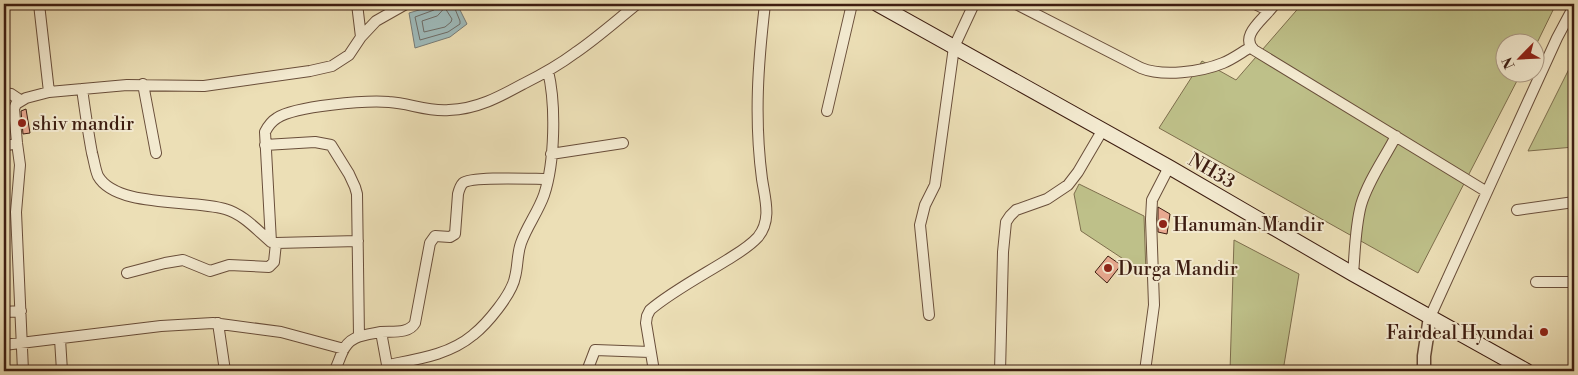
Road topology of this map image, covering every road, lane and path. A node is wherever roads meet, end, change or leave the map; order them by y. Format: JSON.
{"nodes":[{"id":1,"x":39,"y":4,"type":"edge"},
{"id":2,"x":356,"y":4,"type":"edge"},
{"id":3,"x":406,"y":4,"type":"edge"},
{"id":4,"x":637,"y":4,"type":"edge"},
{"id":5,"x":765,"y":4,"type":"edge"},
{"id":6,"x":852,"y":4,"type":"edge"},
{"id":7,"x":877,"y":4,"type":"edge"},
{"id":8,"x":974,"y":4,"type":"edge"},
{"id":9,"x":1016,"y":4,"type":"edge"},
{"id":10,"x":1255,"y":4,"type":"edge"},
{"id":11,"x":1574,"y":6,"type":"edge"},
{"id":12,"x":1272,"y":7,"type":"edge"},
{"id":13,"x":361,"y":37,"type":"junction"},
{"id":14,"x":1251,"y":47,"type":"junction"},
{"id":15,"x":954,"y":48,"type":"junction"},
{"id":16,"x":548,"y":71,"type":"junction"},
{"id":17,"x":143,"y":84,"type":"junction"},
{"id":18,"x":82,"y":89,"type":"junction"},
{"id":19,"x":49,"y":92,"type":"junction"},
{"id":20,"x":4,"y":93,"type":"edge"},
{"id":21,"x":20,"y":100,"type":"junction"},
{"id":22,"x":828,"y":111,"type":"dead end"},
{"id":23,"x":1102,"y":131,"type":"junction"},
{"id":24,"x":1396,"y":136,"type":"junction"},
{"id":25,"x":17,"y":143,"type":"junction"},
{"id":26,"x":623,"y":144,"type":"dead end"},
{"id":27,"x":265,"y":145,"type":"junction"},
{"id":28,"x":4,"y":146,"type":"edge"},
{"id":29,"x":156,"y":153,"type":"dead end"},
{"id":30,"x":551,"y":154,"type":"junction"},
{"id":31,"x":1169,"y":167,"type":"junction"},
{"id":32,"x":548,"y":179,"type":"junction"},
{"id":33,"x":1487,"y":192,"type":"junction"},
{"id":34,"x":1574,"y":202,"type":"edge"},
{"id":35,"x":1517,"y":210,"type":"dead end"},
{"id":36,"x":358,"y":241,"type":"junction"},
{"id":37,"x":274,"y":242,"type":"junction"},
{"id":38,"x":128,"y":272,"type":"dead end"},
{"id":39,"x":1352,"y":274,"type":"junction"},
{"id":40,"x":1536,"y":282,"type":"dead end"},
{"id":41,"x":1574,"y":282,"type":"edge"},
{"id":42,"x":21,"y":311,"type":"junction"},
{"id":43,"x":4,"y":312,"type":"edge"},
{"id":44,"x":929,"y":315,"type":"dead end"},
{"id":45,"x":1430,"y":317,"type":"junction"},
{"id":46,"x":218,"y":323,"type":"junction"},
{"id":47,"x":381,"y":332,"type":"junction"},
{"id":48,"x":359,"y":336,"type":"junction"},
{"id":49,"x":60,"y":339,"type":"junction"},
{"id":50,"x":23,"y":343,"type":"junction"},
{"id":51,"x":4,"y":345,"type":"edge"},
{"id":52,"x":344,"y":349,"type":"junction"},
{"id":53,"x":650,"y":352,"type":"junction"},
{"id":54,"x":388,"y":368,"type":"edge"},
{"id":55,"x":23,"y":371,"type":"edge"},
{"id":56,"x":62,"y":371,"type":"edge"},
{"id":57,"x":225,"y":371,"type":"edge"},
{"id":58,"x":334,"y":371,"type":"edge"},
{"id":59,"x":587,"y":371,"type":"edge"},
{"id":60,"x":654,"y":371,"type":"edge"},
{"id":61,"x":1000,"y":371,"type":"edge"},
{"id":62,"x":1145,"y":371,"type":"edge"},
{"id":63,"x":1424,"y":371,"type":"edge"},
{"id":64,"x":1527,"y":371,"type":"edge"}],
"edges":[{"from":1,"to":19,"type":"street"},
{"from":2,"to":13,"type":"street"},
{"from":3,"to":13,"type":"street"},
{"from":4,"to":16,"type":"street"},
{"from":5,"to":53,"type":"street"},
{"from":6,"to":22,"type":"street"},
{"from":7,"to":15,"type":"main road","name":"NH33"},
{"from":8,"to":15,"type":"street"},
{"from":9,"to":14,"type":"street"},
{"from":10,"to":12,"type":"street"},
{"from":11,"to":33,"type":"street"},
{"from":12,"to":14,"type":"street"},
{"from":13,"to":17,"type":"street"},
{"from":14,"to":24,"type":"street"},
{"from":15,"to":23,"type":"main road","name":"NH33"},
{"from":15,"to":44,"type":"street"},
{"from":16,"to":27,"type":"street"},
{"from":16,"to":30,"type":"street"},
{"from":17,"to":18,"type":"street"},
{"from":17,"to":29,"type":"street"},
{"from":18,"to":19,"type":"street"},
{"from":18,"to":37,"type":"street"},
{"from":19,"to":21,"type":"street"},
{"from":20,"to":21,"type":"street"},
{"from":21,"to":25,"type":"street"},
{"from":23,"to":31,"type":"main road","name":"NH33"},
{"from":23,"to":61,"type":"street"},
{"from":24,"to":33,"type":"street"},
{"from":24,"to":39,"type":"street"},
{"from":25,"to":28,"type":"street"},
{"from":25,"to":42,"type":"street"},
{"from":26,"to":30,"type":"street"},
{"from":27,"to":36,"type":"street"},
{"from":27,"to":37,"type":"street"},
{"from":30,"to":32,"type":"street"},
{"from":31,"to":39,"type":"main road","name":"NH33"},
{"from":31,"to":62,"type":"street"},
{"from":32,"to":47,"type":"street"},
{"from":32,"to":54,"type":"street"},
{"from":33,"to":45,"type":"street"},
{"from":34,"to":35,"type":"street"},
{"from":36,"to":37,"type":"street"},
{"from":36,"to":48,"type":"street"},
{"from":37,"to":38,"type":"street"},
{"from":39,"to":45,"type":"main road","name":"NH33"},
{"from":40,"to":41,"type":"street"},
{"from":42,"to":43,"type":"street"},
{"from":42,"to":50,"type":"street"},
{"from":45,"to":63,"type":"street"},
{"from":45,"to":64,"type":"main road","name":"NH33"},
{"from":46,"to":49,"type":"street"},
{"from":46,"to":52,"type":"street"},
{"from":46,"to":57,"type":"street"},
{"from":47,"to":48,"type":"street"},
{"from":47,"to":54,"type":"street"},
{"from":48,"to":52,"type":"street"},
{"from":49,"to":50,"type":"street"},
{"from":49,"to":56,"type":"street"},
{"from":50,"to":51,"type":"street"},
{"from":50,"to":55,"type":"street"},
{"from":52,"to":58,"type":"street"},
{"from":53,"to":59,"type":"street"},
{"from":53,"to":60,"type":"street"}]}
